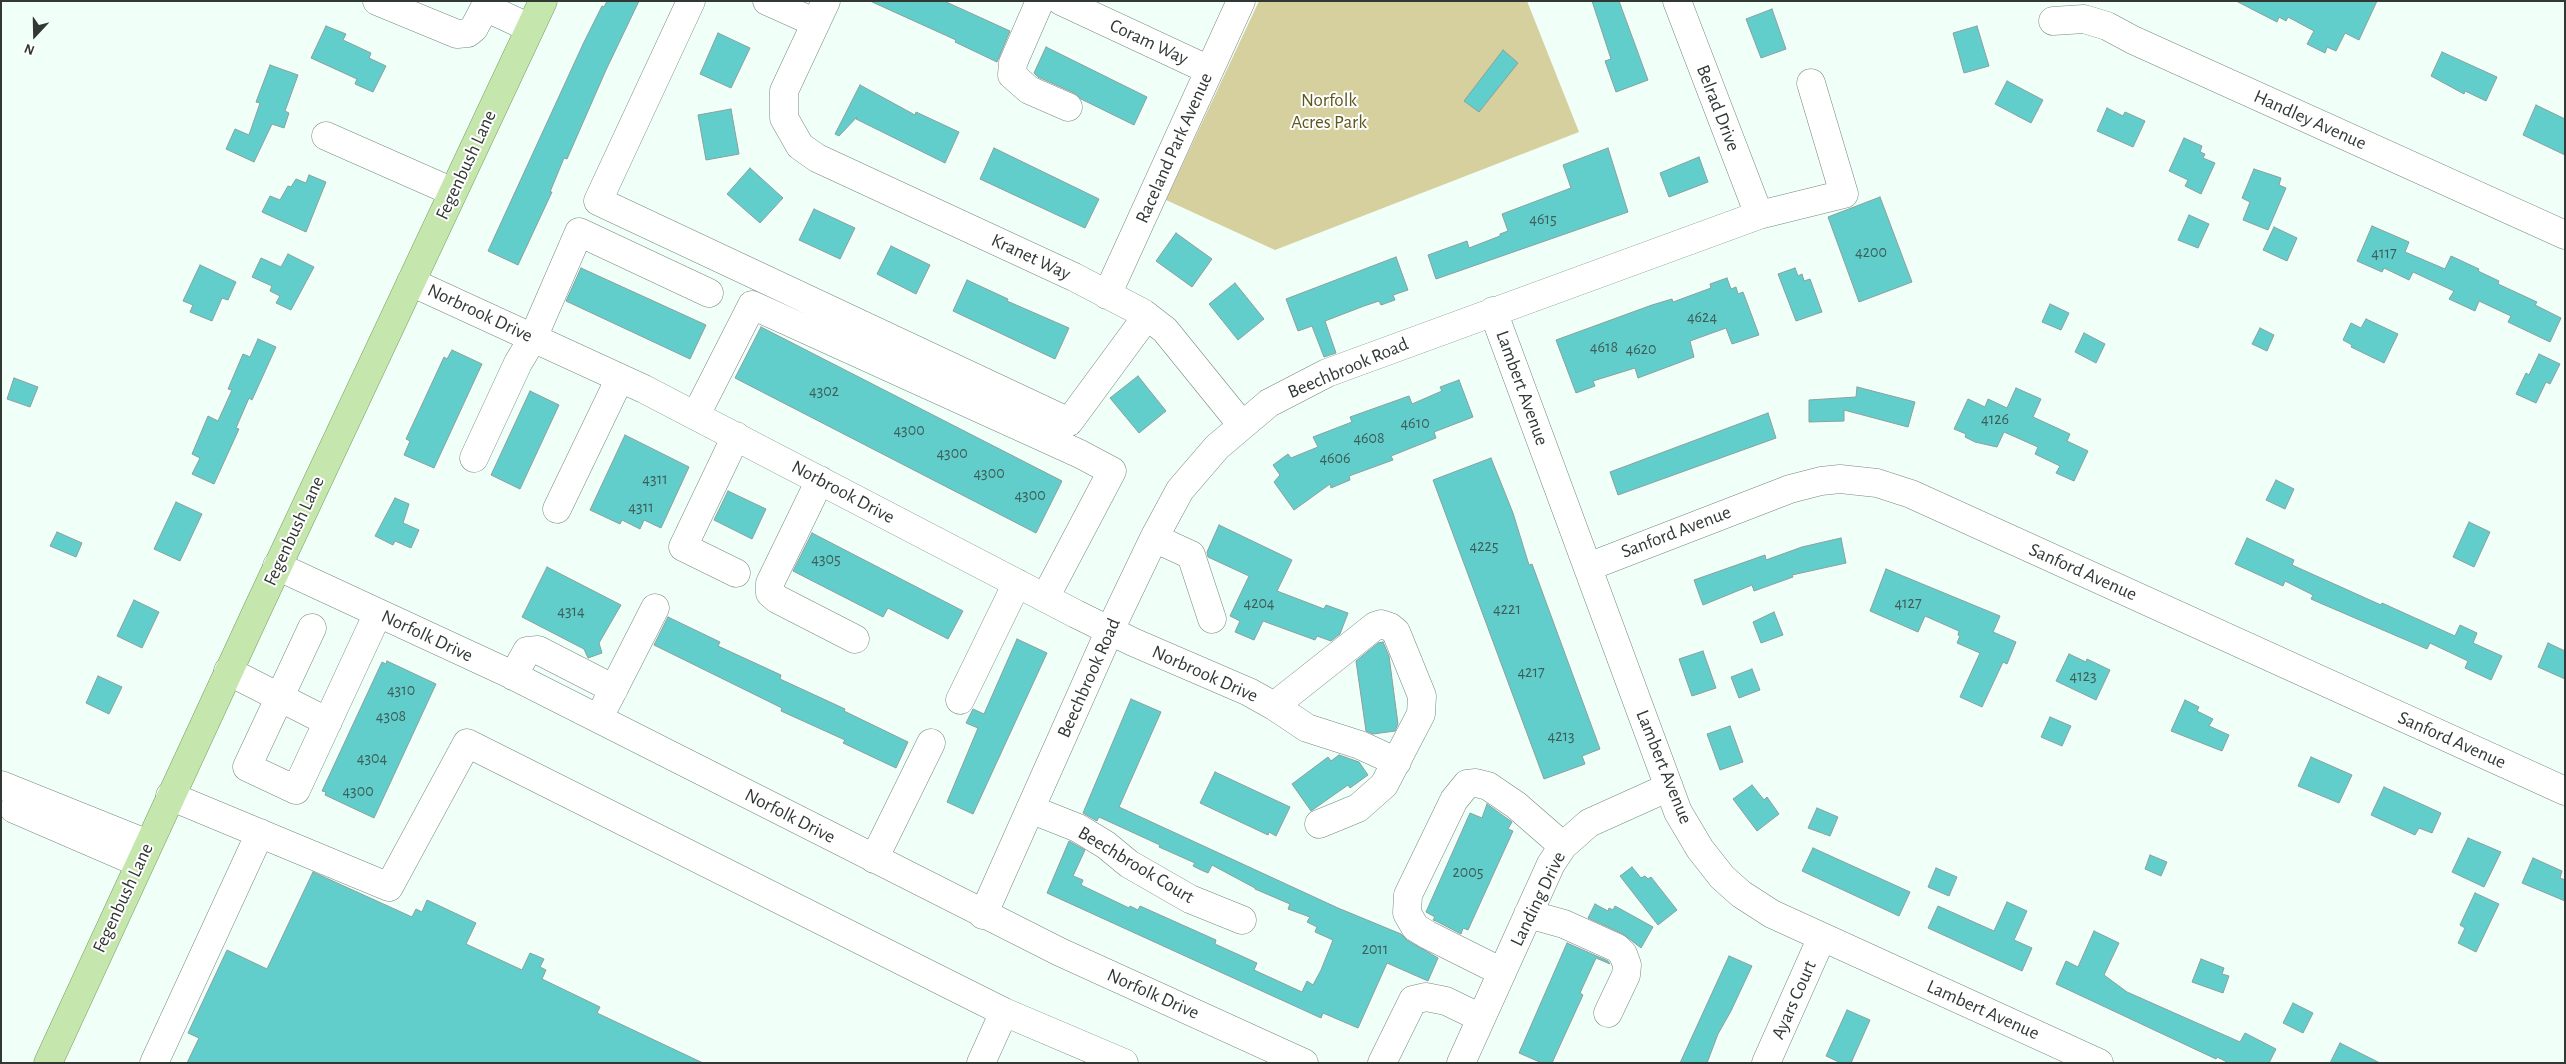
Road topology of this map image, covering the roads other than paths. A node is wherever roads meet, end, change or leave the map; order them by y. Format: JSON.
{"nodes":[{"id":1,"x":377,"y":1,"type":"edge"},
{"id":2,"x":543,"y":1,"type":"edge"},
{"id":3,"x":691,"y":1,"type":"edge"},
{"id":4,"x":767,"y":1,"type":"edge"},
{"id":5,"x":1040,"y":1,"type":"edge"},
{"id":6,"x":1061,"y":1,"type":"edge"},
{"id":7,"x":1241,"y":1,"type":"edge"},
{"id":8,"x":1677,"y":1,"type":"edge"},
{"id":9,"x":486,"y":4,"type":"edge"},
{"id":10,"x":821,"y":12,"type":"edge"},
{"id":11,"x":2053,"y":21,"type":"dead end"},
{"id":12,"x":530,"y":28,"type":"junction"},
{"id":13,"x":1209,"y":70,"type":"junction"},
{"id":14,"x":1811,"y":83,"type":"dead end"},
{"id":15,"x":1068,"y":107,"type":"dead end"},
{"id":16,"x":326,"y":136,"type":"dead end"},
{"id":17,"x":453,"y":192,"type":"junction"},
{"id":18,"x":1759,"y":215,"type":"junction"},
{"id":19,"x":2565,"y":235,"type":"edge"},
{"id":20,"x":411,"y":282,"type":"junction"},
{"id":21,"x":709,"y":293,"type":"dead end"},
{"id":22,"x":1107,"y":295,"type":"junction"},
{"id":23,"x":1493,"y":311,"type":"junction"},
{"id":24,"x":1147,"y":316,"type":"junction"},
{"id":25,"x":533,"y":338,"type":"junction"},
{"id":26,"x":620,"y":378,"type":"junction"},
{"id":27,"x":696,"y":415,"type":"junction"},
{"id":28,"x":1242,"y":425,"type":"junction"},
{"id":29,"x":736,"y":436,"type":"junction"},
{"id":30,"x":474,"y":458,"type":"dead end"},
{"id":31,"x":820,"y":480,"type":"junction"},
{"id":32,"x":557,"y":509,"type":"dead end"},
{"id":33,"x":1154,"y":538,"type":"junction"},
{"id":34,"x":277,"y":566,"type":"junction"},
{"id":35,"x":1588,"y":567,"type":"junction"},
{"id":36,"x":736,"y":573,"type":"dead end"},
{"id":37,"x":1017,"y":583,"type":"junction"},
{"id":38,"x":1046,"y":598,"type":"junction"},
{"id":39,"x":655,"y":608,"type":"dead end"},
{"id":40,"x":378,"y":613,"type":"junction"},
{"id":41,"x":1212,"y":619,"type":"dead end"},
{"id":42,"x":312,"y":628,"type":"dead end"},
{"id":43,"x":1110,"y":630,"type":"junction"},
{"id":44,"x":855,"y":639,"type":"dead end"},
{"id":45,"x":228,"y":671,"type":"junction"},
{"id":46,"x":513,"y":676,"type":"junction"},
{"id":47,"x":614,"y":689,"type":"junction"},
{"id":48,"x":280,"y":697,"type":"junction"},
{"id":49,"x":960,"y":700,"type":"dead end"},
{"id":50,"x":1274,"y":706,"type":"junction"},
{"id":51,"x":599,"y":719,"type":"junction"},
{"id":52,"x":328,"y":722,"type":"junction"},
{"id":53,"x":931,"y":743,"type":"dead end"},
{"id":54,"x":1397,"y":762,"type":"junction"},
{"id":55,"x":1,"y":785,"type":"edge"},
{"id":56,"x":1669,"y":787,"type":"junction"},
{"id":57,"x":2565,"y":791,"type":"edge"},
{"id":58,"x":170,"y":796,"type":"junction"},
{"id":59,"x":1,"y":803,"type":"edge"},
{"id":60,"x":1030,"y":809,"type":"junction"},
{"id":61,"x":1319,"y":824,"type":"dead end"},
{"id":62,"x":260,"y":833,"type":"junction"},
{"id":63,"x":1563,"y":846,"type":"junction"},
{"id":64,"x":144,"y":854,"type":"junction"},
{"id":65,"x":874,"y":859,"type":"junction"},
{"id":66,"x":1528,"y":914,"type":"junction"},
{"id":67,"x":983,"y":915,"type":"junction"},
{"id":68,"x":1242,"y":920,"type":"dead end"},
{"id":69,"x":1822,"y":938,"type":"junction"},
{"id":70,"x":1502,"y":972,"type":"junction"},
{"id":71,"x":1004,"y":1012,"type":"junction"},
{"id":72,"x":1608,"y":1013,"type":"dead end"},
{"id":73,"x":1481,"y":1018,"type":"junction"},
{"id":74,"x":2083,"y":1060,"type":"edge"},
{"id":75,"x":48,"y":1063,"type":"edge"},
{"id":76,"x":154,"y":1063,"type":"edge"},
{"id":77,"x":981,"y":1063,"type":"edge"},
{"id":78,"x":1124,"y":1063,"type":"edge"},
{"id":79,"x":1304,"y":1063,"type":"edge"},
{"id":80,"x":1382,"y":1063,"type":"edge"},
{"id":81,"x":1461,"y":1063,"type":"edge"},
{"id":82,"x":1766,"y":1063,"type":"edge"}],
"edges":[{"from":1,"to":9,"type":"street"},
{"from":2,"to":12,"type":"main road","name":"Fegenbush Lane"},
{"from":3,"to":24,"type":"street"},
{"from":4,"to":10,"type":"street"},
{"from":5,"to":15,"type":"street"},
{"from":6,"to":13,"type":"street","name":"Coram Way"},
{"from":7,"to":13,"type":"street","name":"Raceland Park Avenue"},
{"from":8,"to":18,"type":"street","name":"Belrad Drive"},
{"from":9,"to":12,"type":"street"},
{"from":10,"to":22,"type":"street","name":"Kranet Way"},
{"from":11,"to":19,"type":"street","name":"Handley Avenue"},
{"from":12,"to":17,"type":"main road","name":"Fegenbush Lane"},
{"from":13,"to":22,"type":"street","name":"Raceland Park Avenue"},
{"from":14,"to":18,"type":"street","name":"Beechbrook Road"},
{"from":16,"to":17,"type":"street"},
{"from":17,"to":20,"type":"main road","name":"Fegenbush Lane"},
{"from":18,"to":23,"type":"street","name":"Beechbrook Road"},
{"from":20,"to":25,"type":"street","name":"Norbrook Drive"},
{"from":20,"to":34,"type":"main road","name":"Fegenbush Lane"},
{"from":21,"to":25,"type":"street"},
{"from":22,"to":24,"type":"street","name":"Kranet Way"},
{"from":23,"to":28,"type":"street","name":"Beechbrook Road"},
{"from":23,"to":35,"type":"street","name":"Lambert Avenue"},
{"from":24,"to":28,"type":"street","name":"Kranet Way"},
{"from":25,"to":26,"type":"street","name":"Norbrook Drive"},
{"from":25,"to":30,"type":"street"},
{"from":26,"to":27,"type":"street","name":"Norbrook Drive"},
{"from":26,"to":32,"type":"street"},
{"from":27,"to":29,"type":"street","name":"Norbrook Drive"},
{"from":27,"to":38,"type":"street"},
{"from":28,"to":33,"type":"street","name":"Beechbrook Road"},
{"from":29,"to":31,"type":"street","name":"Norbrook Drive"},
{"from":29,"to":36,"type":"street"},
{"from":31,"to":37,"type":"street","name":"Norbrook Drive"},
{"from":31,"to":44,"type":"street"},
{"from":33,"to":41,"type":"street"},
{"from":33,"to":43,"type":"street","name":"Beechbrook Road"},
{"from":34,"to":40,"type":"street","name":"Norfolk Drive"},
{"from":34,"to":45,"type":"main road","name":"Fegenbush Lane"},
{"from":35,"to":56,"type":"street","name":"Lambert Avenue"},
{"from":35,"to":57,"type":"street","name":"Sanford Avenue"},
{"from":37,"to":38,"type":"street","name":"Norbrook Drive"},
{"from":37,"to":49,"type":"street"},
{"from":38,"to":43,"type":"street","name":"Norbrook Drive"},
{"from":39,"to":47,"type":"street"},
{"from":40,"to":46,"type":"street","name":"Norfolk Drive"},
{"from":40,"to":52,"type":"street"},
{"from":42,"to":48,"type":"street"},
{"from":43,"to":50,"type":"street","name":"Norbrook Drive"},
{"from":43,"to":60,"type":"street","name":"Beechbrook Road"},
{"from":45,"to":48,"type":"street"},
{"from":45,"to":58,"type":"main road","name":"Fegenbush Lane"},
{"from":46,"to":47,"type":"street"},
{"from":46,"to":51,"type":"street","name":"Norfolk Drive"},
{"from":47,"to":51,"type":"street"},
{"from":48,"to":52,"type":"street"},
{"from":48,"to":52,"type":"street"},
{"from":50,"to":54,"type":"street","name":"Norbrook Drive"},
{"from":50,"to":54,"type":"street"},
{"from":51,"to":65,"type":"street","name":"Norfolk Drive"},
{"from":53,"to":65,"type":"street"},
{"from":54,"to":61,"type":"street"},
{"from":55,"to":64,"type":"street"},
{"from":56,"to":63,"type":"street","name":"Landing Drive"},
{"from":56,"to":69,"type":"street","name":"Lambert Avenue"},
{"from":58,"to":62,"type":"street"},
{"from":58,"to":64,"type":"main road","name":"Fegenbush Lane"},
{"from":59,"to":64,"type":"street"},
{"from":60,"to":67,"type":"street","name":"Beechbrook Road"},
{"from":60,"to":68,"type":"street","name":"Beechbrook Court"},
{"from":62,"to":71,"type":"street"},
{"from":62,"to":76,"type":"street"},
{"from":63,"to":66,"type":"street","name":"Landing Drive"},
{"from":63,"to":70,"type":"street"},
{"from":64,"to":75,"type":"main road","name":"Fegenbush Lane"},
{"from":65,"to":67,"type":"street","name":"Norfolk Drive"},
{"from":66,"to":70,"type":"street","name":"Landing Drive"},
{"from":66,"to":72,"type":"street"},
{"from":67,"to":79,"type":"street","name":"Norfolk Drive"},
{"from":69,"to":74,"type":"street","name":"Lambert Avenue"},
{"from":69,"to":82,"type":"street","name":"Ayars Court"},
{"from":70,"to":73,"type":"street","name":"Landing Drive"},
{"from":71,"to":77,"type":"street"},
{"from":71,"to":78,"type":"street"},
{"from":73,"to":80,"type":"street"},
{"from":73,"to":81,"type":"street","name":"Landing Drive"}]}
